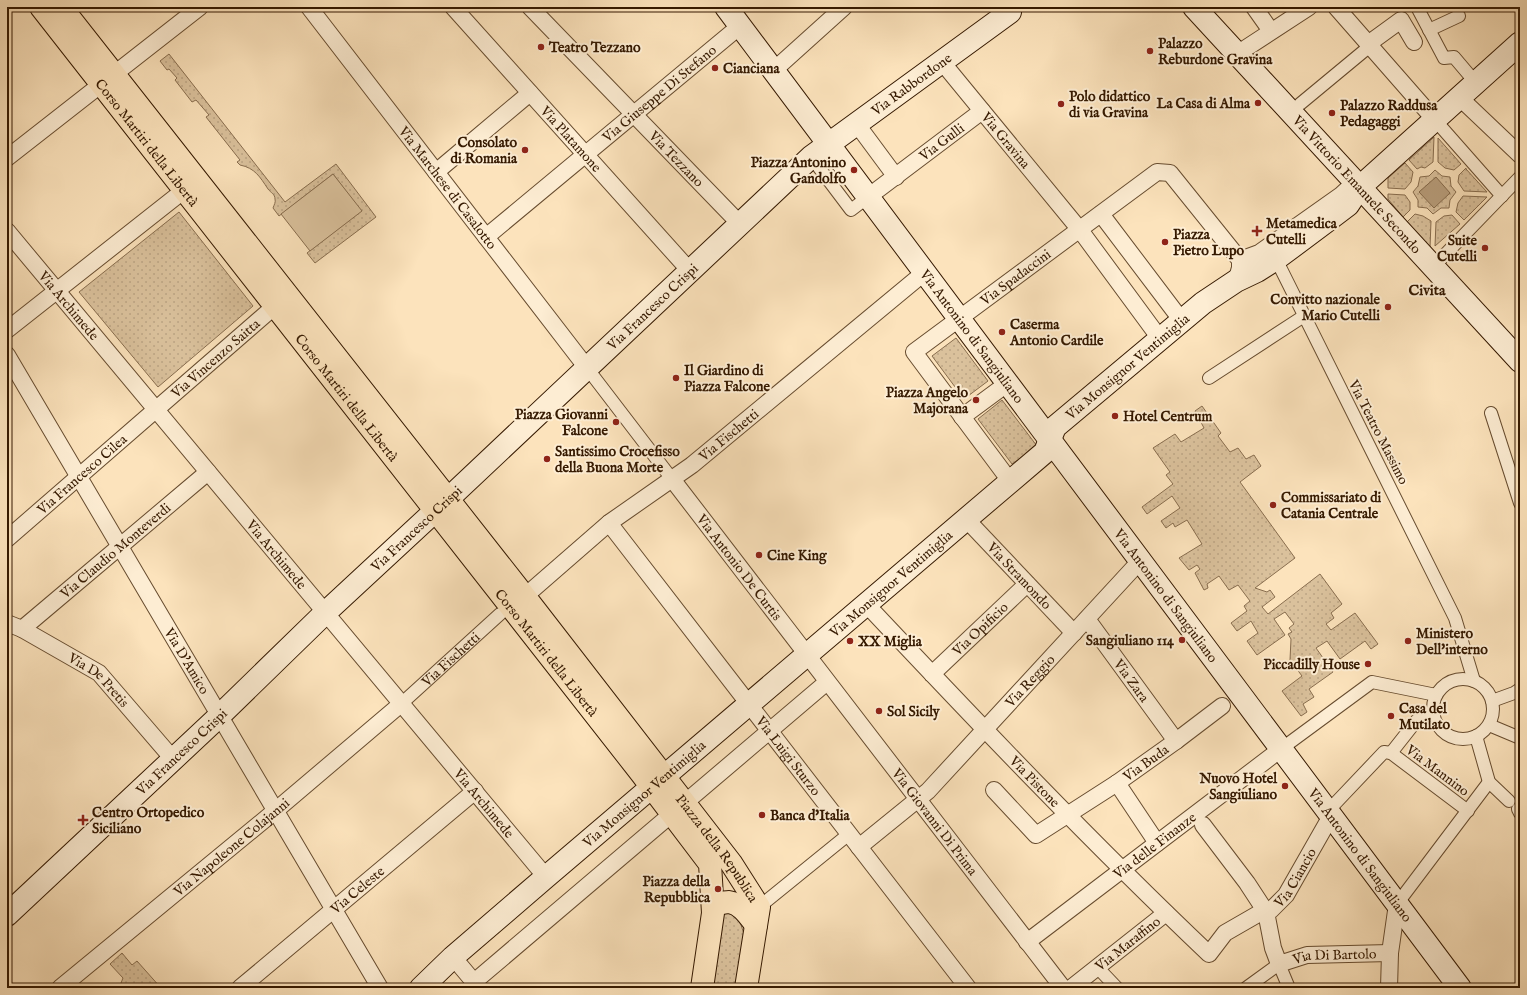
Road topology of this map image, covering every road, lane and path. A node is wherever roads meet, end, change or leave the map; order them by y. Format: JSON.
{"nodes":[{"id":1,"x":41,"y":7,"type":"edge"},
{"id":2,"x":61,"y":7,"type":"edge"},
{"id":3,"x":200,"y":7,"type":"edge"},
{"id":4,"x":309,"y":7,"type":"edge"},
{"id":5,"x":453,"y":7,"type":"edge"},
{"id":6,"x":530,"y":7,"type":"edge"},
{"id":7,"x":726,"y":7,"type":"edge"},
{"id":8,"x":844,"y":7,"type":"edge"},
{"id":9,"x":1194,"y":7,"type":"edge"},
{"id":10,"x":1254,"y":7,"type":"edge"},
{"id":11,"x":1309,"y":7,"type":"edge"},
{"id":12,"x":1336,"y":7,"type":"edge"},
{"id":13,"x":1417,"y":7,"type":"edge"},
{"id":14,"x":1007,"y":13,"type":"edge"},
{"id":15,"x":1459,"y":16,"type":"dead end"},
{"id":16,"x":740,"y":26,"type":"junction"},
{"id":17,"x":1429,"y":30,"type":"junction"},
{"id":18,"x":1271,"y":31,"type":"junction"},
{"id":19,"x":1414,"y":42,"type":"dead end"},
{"id":20,"x":1369,"y":45,"type":"junction"},
{"id":21,"x":1518,"y":48,"type":"edge"},
{"id":22,"x":1237,"y":54,"type":"junction"},
{"id":23,"x":942,"y":62,"type":"junction"},
{"id":24,"x":773,"y":70,"type":"junction"},
{"id":25,"x":108,"y":79,"type":"junction"},
{"id":26,"x":1476,"y":83,"type":"junction"},
{"id":27,"x":530,"y":94,"type":"junction"},
{"id":28,"x":1460,"y":98,"type":"junction"},
{"id":29,"x":1300,"y":104,"type":"dead end"},
{"id":30,"x":982,"y":111,"type":"junction"},
{"id":31,"x":634,"y":114,"type":"junction"},
{"id":32,"x":1434,"y":116,"type":"junction"},
{"id":33,"x":856,"y":123,"type":"junction"},
{"id":34,"x":828,"y":144,"type":"junction"},
{"id":35,"x":585,"y":155,"type":"junction"},
{"id":36,"x":1520,"y":155,"type":"edge"},
{"id":37,"x":811,"y":157,"type":"junction"},
{"id":38,"x":7,"y":158,"type":"edge"},
{"id":39,"x":436,"y":172,"type":"junction"},
{"id":40,"x":898,"y":175,"type":"junction"},
{"id":41,"x":1520,"y":177,"type":"edge"},
{"id":42,"x":1357,"y":184,"type":"junction"},
{"id":43,"x":190,"y":185,"type":"junction"},
{"id":44,"x":1504,"y":194,"type":"junction"},
{"id":45,"x":870,"y":200,"type":"junction"},
{"id":46,"x":1101,"y":214,"type":"junction"},
{"id":47,"x":740,"y":224,"type":"junction"},
{"id":48,"x":1074,"y":228,"type":"junction"},
{"id":49,"x":7,"y":231,"type":"edge"},
{"id":50,"x":486,"y":237,"type":"junction"},
{"id":51,"x":1268,"y":256,"type":"junction"},
{"id":52,"x":1433,"y":267,"type":"junction"},
{"id":53,"x":1238,"y":270,"type":"junction"},
{"id":54,"x":690,"y":271,"type":"junction"},
{"id":55,"x":924,"y":272,"type":"junction"},
{"id":56,"x":57,"y":291,"type":"junction"},
{"id":57,"x":275,"y":306,"type":"junction"},
{"id":58,"x":1304,"y":316,"type":"junction"},
{"id":59,"x":959,"y":318,"type":"junction"},
{"id":60,"x":1182,"y":321,"type":"junction"},
{"id":61,"x":7,"y":330,"type":"edge"},
{"id":62,"x":1161,"y":340,"type":"junction"},
{"id":63,"x":7,"y":355,"type":"edge"},
{"id":64,"x":1520,"y":361,"type":"edge"},
{"id":65,"x":587,"y":368,"type":"junction"},
{"id":66,"x":1209,"y":378,"type":"dead end"},
{"id":67,"x":1008,"y":383,"type":"junction"},
{"id":68,"x":157,"y":410,"type":"junction"},
{"id":69,"x":1491,"y":414,"type":"dead end"},
{"id":70,"x":962,"y":417,"type":"junction"},
{"id":71,"x":1050,"y":440,"type":"junction"},
{"id":72,"x":208,"y":472,"type":"junction"},
{"id":73,"x":78,"y":477,"type":"junction"},
{"id":74,"x":672,"y":479,"type":"junction"},
{"id":75,"x":1010,"y":481,"type":"junction"},
{"id":76,"x":1520,"y":503,"type":"edge"},
{"id":77,"x":441,"y":505,"type":"junction"},
{"id":78,"x":966,"y":519,"type":"junction"},
{"id":79,"x":609,"y":523,"type":"junction"},
{"id":80,"x":7,"y":538,"type":"edge"},
{"id":81,"x":120,"y":547,"type":"junction"},
{"id":82,"x":1140,"y":561,"type":"junction"},
{"id":83,"x":1027,"y":584,"type":"junction"},
{"id":84,"x":866,"y":604,"type":"junction"},
{"id":85,"x":512,"y":606,"type":"junction"},
{"id":86,"x":325,"y":613,"type":"junction"},
{"id":87,"x":1087,"y":619,"type":"junction"},
{"id":88,"x":7,"y":623,"type":"edge"},
{"id":89,"x":22,"y":629,"type":"junction"},
{"id":90,"x":1074,"y":633,"type":"junction"},
{"id":91,"x":807,"y":655,"type":"junction"},
{"id":92,"x":932,"y":674,"type":"junction"},
{"id":93,"x":1474,"y":680,"type":"junction"},
{"id":94,"x":827,"y":682,"type":"junction"},
{"id":95,"x":1517,"y":691,"type":"edge"},
{"id":96,"x":1436,"y":695,"type":"junction"},
{"id":97,"x":1492,"y":701,"type":"junction"},
{"id":98,"x":401,"y":704,"type":"junction"},
{"id":99,"x":749,"y":705,"type":"junction"},
{"id":100,"x":1222,"y":706,"type":"dead end"},
{"id":101,"x":219,"y":716,"type":"junction"},
{"id":102,"x":1434,"y":716,"type":"junction"},
{"id":103,"x":1489,"y":725,"type":"junction"},
{"id":104,"x":769,"y":730,"type":"junction"},
{"id":105,"x":985,"y":730,"type":"junction"},
{"id":106,"x":1476,"y":736,"type":"junction"},
{"id":107,"x":1520,"y":738,"type":"edge"},
{"id":108,"x":1176,"y":742,"type":"junction"},
{"id":109,"x":1281,"y":749,"type":"junction"},
{"id":110,"x":1391,"y":753,"type":"junction"},
{"id":111,"x":173,"y":759,"type":"junction"},
{"id":112,"x":658,"y":782,"type":"junction"},
{"id":113,"x":1117,"y":783,"type":"junction"},
{"id":114,"x":1486,"y":787,"type":"junction"},
{"id":115,"x":994,"y":790,"type":"dead end"},
{"id":116,"x":475,"y":791,"type":"junction"},
{"id":117,"x":918,"y":800,"type":"junction"},
{"id":118,"x":1516,"y":807,"type":"edge"},
{"id":119,"x":678,"y":808,"type":"junction"},
{"id":120,"x":275,"y":811,"type":"junction"},
{"id":121,"x":1468,"y":811,"type":"junction"},
{"id":122,"x":1329,"y":814,"type":"junction"},
{"id":123,"x":1067,"y":815,"type":"junction"},
{"id":124,"x":1203,"y":825,"type":"dead end"},
{"id":125,"x":849,"y":834,"type":"junction"},
{"id":126,"x":1158,"y":843,"type":"junction"},
{"id":127,"x":859,"y":847,"type":"junction"},
{"id":128,"x":1122,"y":870,"type":"junction"},
{"id":129,"x":546,"y":877,"type":"junction"},
{"id":130,"x":1397,"y":904,"type":"junction"},
{"id":131,"x":713,"y":905,"type":"junction"},
{"id":132,"x":763,"y":909,"type":"junction"},
{"id":133,"x":333,"y":910,"type":"junction"},
{"id":134,"x":1266,"y":912,"type":"junction"},
{"id":135,"x":1166,"y":913,"type":"junction"},
{"id":136,"x":7,"y":916,"type":"edge"},
{"id":137,"x":1027,"y":942,"type":"junction"},
{"id":138,"x":1390,"y":953,"type":"junction"},
{"id":139,"x":1209,"y":954,"type":"joint"},
{"id":140,"x":453,"y":957,"type":"junction"},
{"id":141,"x":1279,"y":964,"type":"junction"},
{"id":142,"x":1098,"y":967,"type":"junction"},
{"id":143,"x":477,"y":985,"type":"edge"},
{"id":144,"x":60,"y":988,"type":"edge"},
{"id":145,"x":240,"y":988,"type":"edge"},
{"id":146,"x":380,"y":988,"type":"edge"},
{"id":147,"x":421,"y":988,"type":"edge"},
{"id":148,"x":702,"y":988,"type":"edge"},
{"id":149,"x":746,"y":988,"type":"edge"},
{"id":150,"x":968,"y":988,"type":"edge"},
{"id":151,"x":1063,"y":988,"type":"edge"},
{"id":152,"x":1071,"y":988,"type":"edge"},
{"id":153,"x":1117,"y":988,"type":"edge"},
{"id":154,"x":1246,"y":988,"type":"edge"},
{"id":155,"x":1289,"y":988,"type":"edge"},
{"id":156,"x":1390,"y":988,"type":"edge"},
{"id":157,"x":1460,"y":988,"type":"edge"}],
"edges":[{"from":1,"to":25,"type":"main road","name":"Corso Martiri della Libertà"},
{"from":2,"to":25,"type":"main road","name":"Corso Martiri della Libertà"},
{"from":3,"to":25,"type":"street"},
{"from":4,"to":39,"type":"street","name":"Via Marchese di Casalotto"},
{"from":5,"to":27,"type":"street","name":"Via Platamone"},
{"from":6,"to":31,"type":"street","name":"Via Tezzano"},
{"from":7,"to":16,"type":"main road"},
{"from":8,"to":24,"type":"street"},
{"from":9,"to":22,"type":"main road","name":"Via Vittorio Emanuele Secondo"},
{"from":10,"to":18,"type":"street"},
{"from":11,"to":18,"type":"street"},
{"from":12,"to":20,"type":"street"},
{"from":13,"to":17,"type":"street"},
{"from":14,"to":23,"type":"main road","name":"Via Rabbordone"},
{"from":15,"to":17,"type":"street"},
{"from":16,"to":24,"type":"main road"},
{"from":16,"to":31,"type":"street","name":"Via Giuseppe Di Stefano"},
{"from":17,"to":26,"type":"street"},
{"from":18,"to":22,"type":"street"},
{"from":19,"to":20,"type":"street"},
{"from":20,"to":29,"type":"street"},
{"from":20,"to":32,"type":"street"},
{"from":21,"to":26,"type":"main road","name":"Via Monsignor Ventimiglia"},
{"from":22,"to":42,"type":"main road","name":"Via Vittorio Emanuele Secondo"},
{"from":23,"to":30,"type":"street","name":"Via Gravina"},
{"from":23,"to":33,"type":"main road","name":"Via Rabbordone"},
{"from":24,"to":34,"type":"main road"},
{"from":25,"to":38,"type":"street"},
{"from":25,"to":43,"type":"main road","name":"Corso Martiri della Libertà"},
{"from":26,"to":28,"type":"main road","name":"Via Monsignor Ventimiglia"},
{"from":27,"to":35,"type":"street","name":"Via Platamone"},
{"from":27,"to":39,"type":"street"},
{"from":28,"to":32,"type":"main road","name":"Via Monsignor Ventimiglia"},
{"from":28,"to":36,"type":"street"},
{"from":30,"to":40,"type":"street","name":"Via Gulli"},
{"from":30,"to":48,"type":"street","name":"Via Gravina"},
{"from":31,"to":35,"type":"street","name":"Via Giuseppe Di Stefano"},
{"from":31,"to":47,"type":"street","name":"Via Tezzano"},
{"from":32,"to":42,"type":"main road","name":"Via Monsignor Ventimiglia"},
{"from":32,"to":44,"type":"street"},
{"from":33,"to":34,"type":"main road","name":"Via Rabbordone"},
{"from":33,"to":40,"type":"street"},
{"from":34,"to":37,"type":"main road","name":"Via Francesco Crispi"},
{"from":34,"to":45,"type":"main road","name":"Via Antonino di Sangiuliano"},
{"from":35,"to":50,"type":"street","name":"Via Giuseppe Di Stefano"},
{"from":35,"to":54,"type":"street","name":"Via Platamone"},
{"from":37,"to":45,"type":"street"},
{"from":37,"to":47,"type":"main road","name":"Via Francesco Crispi"},
{"from":39,"to":50,"type":"street","name":"Via Marchese di Casalotto"},
{"from":40,"to":45,"type":"street","name":"Via Gulli"},
{"from":41,"to":44,"type":"street"},
{"from":42,"to":51,"type":"main road","name":"Via Monsignor Ventimiglia"},
{"from":42,"to":52,"type":"main road","name":"Via Vittorio Emanuele Secondo"},
{"from":43,"to":56,"type":"street"},
{"from":43,"to":57,"type":"main road","name":"Corso Martiri della Libertà"},
{"from":43,"to":77,"type":"main road","name":"Corso Martiri della Libertà"},
{"from":44,"to":52,"type":"street"},
{"from":45,"to":55,"type":"main road","name":"Via Antonino di Sangiuliano"},
{"from":46,"to":48,"type":"street","name":"Via Spadaccini"},
{"from":46,"to":53,"type":"street","name":"Via Spadaccini"},
{"from":46,"to":60,"type":"street"},
{"from":47,"to":54,"type":"main road","name":"Via Francesco Crispi"},
{"from":48,"to":59,"type":"street","name":"Via Spadaccini"},
{"from":48,"to":62,"type":"street","name":"Via Gravina"},
{"from":49,"to":56,"type":"street","name":"Via Archimede"},
{"from":50,"to":65,"type":"street","name":"Via Marchese di Casalotto"},
{"from":51,"to":53,"type":"main road","name":"Via Monsignor Ventimiglia"},
{"from":51,"to":58,"type":"street","name":"Via Teatro Massimo"},
{"from":52,"to":64,"type":"main road","name":"Via Vittorio Emanuele Secondo"},
{"from":53,"to":60,"type":"main road","name":"Via Monsignor Ventimiglia"},
{"from":54,"to":65,"type":"main road","name":"Via Francesco Crispi"},
{"from":55,"to":59,"type":"main road","name":"Via Antonino di Sangiuliano"},
{"from":55,"to":74,"type":"street","name":"Via Fischetti"},
{"from":56,"to":61,"type":"street"},
{"from":56,"to":68,"type":"street","name":"Via Archimede"},
{"from":57,"to":68,"type":"street","name":"Via Vincenzo Saitta"},
{"from":57,"to":77,"type":"main road","name":"Corso Martiri della Libertà"},
{"from":58,"to":66,"type":"street"},
{"from":58,"to":93,"type":"street","name":"Via Teatro Massimo"},
{"from":59,"to":67,"type":"main road","name":"Via Antonino di Sangiuliano"},
{"from":59,"to":70,"type":"street","name":"Via Spadaccini"},
{"from":60,"to":62,"type":"main road","name":"Via Monsignor Ventimiglia"},
{"from":62,"to":71,"type":"main road","name":"Via Monsignor Ventimiglia"},
{"from":63,"to":73,"type":"street","name":"Via D'Amico"},
{"from":65,"to":74,"type":"street"},
{"from":65,"to":77,"type":"main road","name":"Via Francesco Crispi"},
{"from":67,"to":70,"type":"street"},
{"from":67,"to":71,"type":"main road","name":"Via Antonino di Sangiuliano"},
{"from":68,"to":72,"type":"street","name":"Via Archimede"},
{"from":68,"to":73,"type":"street","name":"Via Francesco Cilea"},
{"from":69,"to":76,"type":"street"},
{"from":70,"to":75,"type":"street"},
{"from":71,"to":75,"type":"main road","name":"Via Monsignor Ventimiglia"},
{"from":71,"to":82,"type":"main road","name":"Via Antonino di Sangiuliano"},
{"from":72,"to":81,"type":"street","name":"Via Claudio Monteverdi"},
{"from":72,"to":86,"type":"street","name":"Via Archimede"},
{"from":73,"to":80,"type":"street","name":"Via Francesco Cilea"},
{"from":73,"to":81,"type":"street","name":"Via D'Amico"},
{"from":74,"to":79,"type":"street","name":"Via Fischetti"},
{"from":74,"to":91,"type":"street","name":"Via Antonio De Curtis"},
{"from":75,"to":78,"type":"main road","name":"Via Monsignor Ventimiglia"},
{"from":77,"to":85,"type":"main road","name":"Corso Martiri della Libertà"},
{"from":77,"to":86,"type":"main road","name":"Via Francesco Crispi"},
{"from":78,"to":83,"type":"street","name":"Via Stramondo"},
{"from":78,"to":84,"type":"main road","name":"Via Monsignor Ventimiglia"},
{"from":79,"to":85,"type":"street","name":"Via Fischetti"},
{"from":79,"to":99,"type":"street","name":"Via Luigi Sturzo"},
{"from":81,"to":89,"type":"street","name":"Via Claudio Monteverdi"},
{"from":81,"to":101,"type":"street","name":"Via D'Amico"},
{"from":82,"to":87,"type":"street","name":"Via Reggio"},
{"from":82,"to":109,"type":"main road","name":"Via Antonino di Sangiuliano"},
{"from":83,"to":90,"type":"street","name":"Via Stramondo"},
{"from":83,"to":92,"type":"street","name":"Via Opificio"},
{"from":84,"to":91,"type":"main road","name":"Via Monsignor Ventimiglia"},
{"from":84,"to":92,"type":"street","name":"Via Pistone"},
{"from":85,"to":98,"type":"street","name":"Via Fischetti"},
{"from":85,"to":112,"type":"main road","name":"Corso Martiri della Libertà"},
{"from":86,"to":98,"type":"street","name":"Via Archimede"},
{"from":86,"to":101,"type":"main road","name":"Via Francesco Crispi"},
{"from":87,"to":90,"type":"street","name":"Via Reggio"},
{"from":87,"to":108,"type":"street","name":"Via Zara"},
{"from":88,"to":89,"type":"street","name":"Via De Pretis"},
{"from":89,"to":111,"type":"street","name":"Via De Pretis"},
{"from":90,"to":105,"type":"street","name":"Via Reggio"},
{"from":91,"to":94,"type":"street","name":"Via Giovanni Di Prima"},
{"from":91,"to":99,"type":"main road","name":"Via Monsignor Ventimiglia"},
{"from":92,"to":105,"type":"street","name":"Via Pistone"},
{"from":93,"to":96,"type":"street"},
{"from":93,"to":97,"type":"street"},
{"from":94,"to":104,"type":"street"},
{"from":94,"to":117,"type":"street","name":"Via Giovanni Di Prima"},
{"from":95,"to":97,"type":"street"},
{"from":96,"to":102,"type":"street"},
{"from":96,"to":109,"type":"street"},
{"from":97,"to":103,"type":"street"},
{"from":98,"to":116,"type":"street","name":"Via Archimede"},
{"from":98,"to":120,"type":"street","name":"Via Napoleone Colajanni"},
{"from":99,"to":104,"type":"street","name":"Via Luigi Sturzo"},
{"from":99,"to":112,"type":"main road","name":"Via Monsignor Ventimiglia"},
{"from":100,"to":108,"type":"street","name":"Via Buda"},
{"from":101,"to":111,"type":"main road","name":"Via Francesco Crispi"},
{"from":101,"to":120,"type":"street","name":"Via D'Amico"},
{"from":102,"to":106,"type":"street"},
{"from":102,"to":110,"type":"street"},
{"from":103,"to":106,"type":"street"},
{"from":103,"to":107,"type":"street"},
{"from":104,"to":119,"type":"street"},
{"from":104,"to":125,"type":"street","name":"Via Luigi Sturzo"},
{"from":105,"to":117,"type":"street","name":"Via Reggio"},
{"from":105,"to":123,"type":"street","name":"Via Pistone"},
{"from":106,"to":114,"type":"street"},
{"from":108,"to":113,"type":"street","name":"Via Buda"},
{"from":109,"to":122,"type":"main road","name":"Via Antonino di Sangiuliano"},
{"from":109,"to":126,"type":"street","name":"Via delle Finanze"},
{"from":110,"to":121,"type":"street","name":"Via Mannino"},
{"from":110,"to":122,"type":"street"},
{"from":111,"to":136,"type":"main road","name":"Via Francesco Crispi"},
{"from":112,"to":119,"type":"main road","name":"Piazza della Republica"},
{"from":112,"to":129,"type":"main road","name":"Via Monsignor Ventimiglia"},
{"from":113,"to":123,"type":"street","name":"Via Buda"},
{"from":113,"to":126,"type":"street"},
{"from":114,"to":118,"type":"street"},
{"from":114,"to":121,"type":"street"},
{"from":115,"to":123,"type":"street","name":"Via Buda"},
{"from":116,"to":129,"type":"street","name":"Via Archimede"},
{"from":116,"to":133,"type":"street","name":"Via Celeste"},
{"from":117,"to":127,"type":"street","name":"Via Reggio"},
{"from":117,"to":137,"type":"street","name":"Via Giovanni Di Prima"},
{"from":119,"to":131,"type":"main road","name":"Piazza della Republica"},
{"from":119,"to":132,"type":"main road","name":"Piazza della Republica"},
{"from":119,"to":143,"type":"street"},
{"from":120,"to":133,"type":"street","name":"Via D'Amico"},
{"from":120,"to":144,"type":"street","name":"Via Napoleone Colajanni"},
{"from":121,"to":130,"type":"street"},
{"from":122,"to":130,"type":"main road","name":"Via Antonino di Sangiuliano"},
{"from":122,"to":134,"type":"street","name":"Via Ciancio"},
{"from":123,"to":128,"type":"street","name":"Via Pistone"},
{"from":124,"to":134,"type":"street"},
{"from":125,"to":127,"type":"street","name":"Via Luigi Sturzo"},
{"from":125,"to":132,"type":"street"},
{"from":126,"to":128,"type":"street","name":"Via delle Finanze"},
{"from":127,"to":150,"type":"street","name":"Via Luigi Sturzo"},
{"from":128,"to":135,"type":"street","name":"Via Pistone"},
{"from":128,"to":137,"type":"street","name":"Via delle Finanze"},
{"from":129,"to":140,"type":"main road","name":"Via Monsignor Ventimiglia"},
{"from":130,"to":138,"type":"street"},
{"from":130,"to":157,"type":"main road","name":"Via Antonino di Sangiuliano"},
{"from":131,"to":132,"type":"main road","name":"Piazza della Republica"},
{"from":131,"to":148,"type":"main road","name":"Piazza della Republica"},
{"from":132,"to":149,"type":"main road","name":"Piazza della Republica"},
{"from":133,"to":145,"type":"street","name":"Via Celeste"},
{"from":133,"to":146,"type":"street","name":"Via D'Amico"},
{"from":134,"to":139,"type":"street","name":"Via Ciancio"},
{"from":134,"to":141,"type":"street"},
{"from":135,"to":139,"type":"street","name":"Via Pistone"},
{"from":135,"to":142,"type":"street","name":"Via Maraffino"},
{"from":137,"to":151,"type":"street","name":"Via Giovanni Di Prima"},
{"from":138,"to":141,"type":"street","name":"Via Di Bartolo"},
{"from":138,"to":156,"type":"street"},
{"from":140,"to":143,"type":"street"},
{"from":140,"to":147,"type":"main road","name":"Via Monsignor Ventimiglia"},
{"from":141,"to":154,"type":"street"},
{"from":141,"to":155,"type":"street"},
{"from":142,"to":152,"type":"street","name":"Via Maraffino"},
{"from":142,"to":153,"type":"street"}]}
